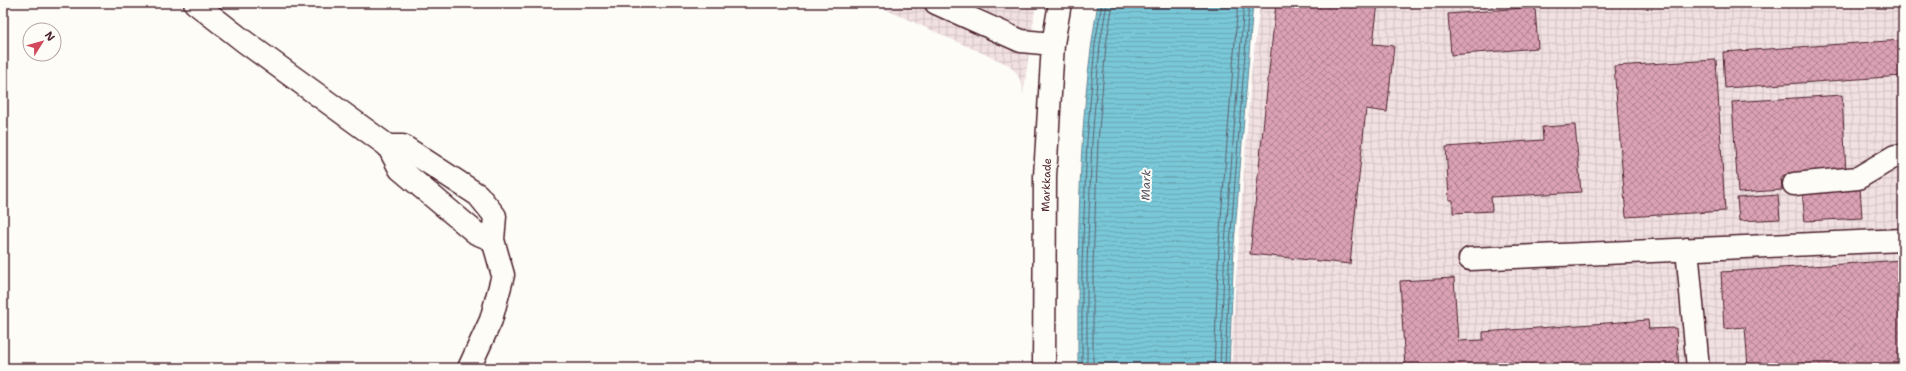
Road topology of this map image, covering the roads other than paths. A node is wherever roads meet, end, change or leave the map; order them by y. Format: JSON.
{"nodes":[{"id":1,"x":195,"y":3,"type":"edge"},
{"id":2,"x":936,"y":3,"type":"edge"},
{"id":3,"x":1060,"y":3,"type":"edge"},
{"id":4,"x":1053,"y":44,"type":"junction"},
{"id":5,"x":388,"y":146,"type":"junction"},
{"id":6,"x":1903,"y":156,"type":"edge"},
{"id":7,"x":1794,"y":184,"type":"dead end"},
{"id":8,"x":492,"y":240,"type":"junction"},
{"id":9,"x":1903,"y":240,"type":"edge"},
{"id":10,"x":1687,"y":250,"type":"junction"},
{"id":11,"x":1470,"y":259,"type":"dead end"},
{"id":12,"x":469,"y":368,"type":"edge"},
{"id":13,"x":1044,"y":368,"type":"edge"},
{"id":14,"x":1698,"y":368,"type":"edge"}],
"edges":[{"from":1,"to":5,"type":"street"},
{"from":2,"to":4,"type":"street"},
{"from":3,"to":4,"type":"street","name":"Markkade"},
{"from":4,"to":13,"type":"street","name":"Markkade"},
{"from":5,"to":8,"type":"street"},
{"from":5,"to":8,"type":"street"},
{"from":6,"to":7,"type":"street"},
{"from":8,"to":12,"type":"street"},
{"from":9,"to":10,"type":"street"},
{"from":10,"to":11,"type":"street"},
{"from":10,"to":14,"type":"street"}]}
